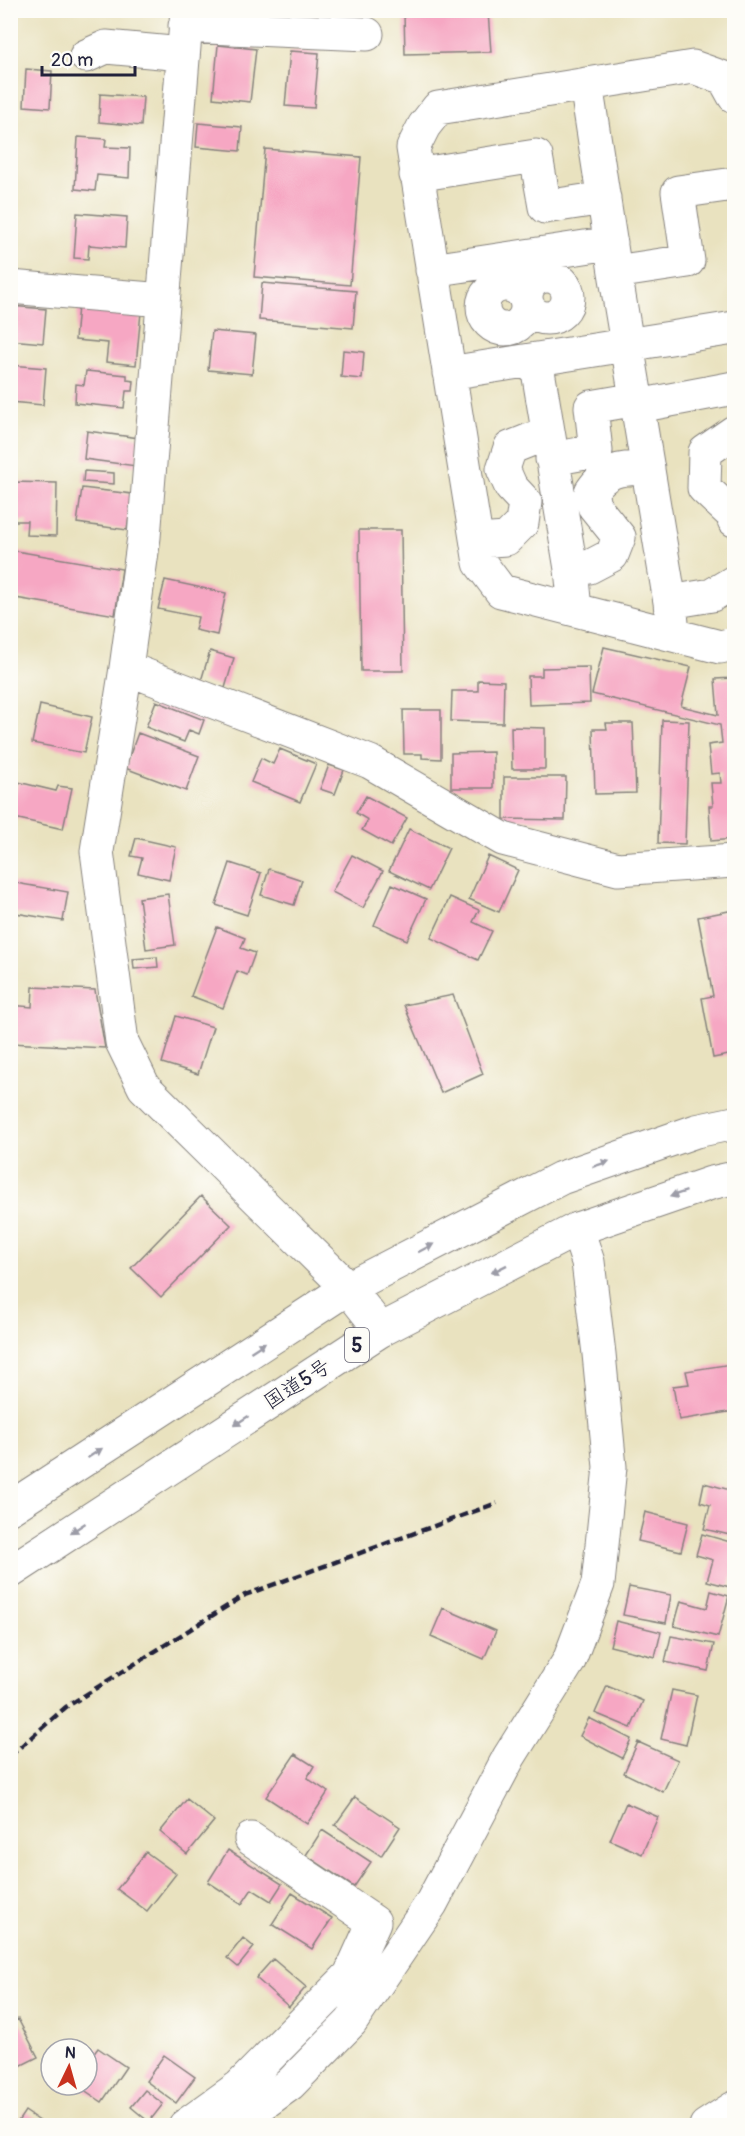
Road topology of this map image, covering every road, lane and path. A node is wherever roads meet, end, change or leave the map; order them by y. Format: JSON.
{"nodes":[{"id":1,"x":185,"y":30,"type":"edge"},
{"id":2,"x":367,"y":33,"type":"dead end"},
{"id":3,"x":86,"y":56,"type":"dead end"},
{"id":4,"x":586,"y":84,"type":"junction"},
{"id":5,"x":731,"y":85,"type":"edge"},
{"id":6,"x":416,"y":175,"type":"junction"},
{"id":7,"x":735,"y":184,"type":"edge"},
{"id":8,"x":604,"y":198,"type":"junction"},
{"id":9,"x":613,"y":257,"type":"junction"},
{"id":10,"x":432,"y":270,"type":"junction"},
{"id":11,"x":10,"y":288,"type":"edge"},
{"id":12,"x":163,"y":300,"type":"junction"},
{"id":13,"x":439,"y":318,"type":"junction"},
{"id":14,"x":735,"y":328,"type":"edge"},
{"id":15,"x":627,"y":345,"type":"junction"},
{"id":16,"x":545,"y":357,"type":"junction"},
{"id":17,"x":449,"y":373,"type":"junction"},
{"id":18,"x":735,"y":388,"type":"edge"},
{"id":19,"x":637,"y":403,"type":"junction"},
{"id":20,"x":735,"y":432,"type":"edge"},
{"id":21,"x":550,"y":448,"type":"junction"},
{"id":22,"x":648,"y":468,"type":"junction"},
{"id":23,"x":735,"y":520,"type":"edge"},
{"id":24,"x":477,"y":541,"type":"junction"},
{"id":25,"x":571,"y":568,"type":"junction"},
{"id":26,"x":735,"y":582,"type":"edge"},
{"id":27,"x":670,"y":602,"type":"junction"},
{"id":28,"x":575,"y":609,"type":"junction"},
{"id":29,"x":673,"y":634,"type":"junction"},
{"id":30,"x":735,"y":644,"type":"edge"},
{"id":31,"x":126,"y":668,"type":"junction"},
{"id":32,"x":735,"y":861,"type":"edge"},
{"id":33,"x":735,"y":1123,"type":"edge"},
{"id":34,"x":735,"y":1178,"type":"edge"},
{"id":35,"x":577,"y":1229,"type":"junction"},
{"id":36,"x":348,"y":1288,"type":"junction"},
{"id":37,"x":381,"y":1330,"type":"junction"},
{"id":38,"x":10,"y":1508,"type":"edge"},
{"id":39,"x":10,"y":1572,"type":"edge"},
{"id":40,"x":251,"y":1839,"type":"dead end"},
{"id":41,"x":735,"y":2108,"type":"edge"},
{"id":42,"x":185,"y":2126,"type":"edge"},
{"id":43,"x":232,"y":2126,"type":"edge"},
{"id":44,"x":706,"y":2126,"type":"edge"}],
"edges":[{"from":1,"to":2,"type":"main road"},
{"from":1,"to":3,"type":"main road"},
{"from":1,"to":12,"type":"main road"},
{"from":4,"to":5,"type":"main road"},
{"from":4,"to":6,"type":"main road"},
{"from":4,"to":8,"type":"main road"},
{"from":6,"to":8,"type":"main road"},
{"from":6,"to":10,"type":"main road"},
{"from":7,"to":9,"type":"main road"},
{"from":8,"to":9,"type":"main road"},
{"from":9,"to":10,"type":"main road"},
{"from":9,"to":15,"type":"main road"},
{"from":10,"to":13,"type":"main road"},
{"from":11,"to":12,"type":"main road"},
{"from":12,"to":31,"type":"main road"},
{"from":13,"to":16,"type":"main road"},
{"from":13,"to":17,"type":"main road"},
{"from":14,"to":15,"type":"main road"},
{"from":15,"to":16,"type":"main road"},
{"from":15,"to":19,"type":"main road"},
{"from":16,"to":17,"type":"main road"},
{"from":16,"to":21,"type":"main road"},
{"from":17,"to":24,"type":"main road"},
{"from":18,"to":19,"type":"main road"},
{"from":19,"to":21,"type":"main road"},
{"from":19,"to":22,"type":"main road"},
{"from":20,"to":23,"type":"main road"},
{"from":21,"to":24,"type":"main road"},
{"from":21,"to":25,"type":"main road"},
{"from":22,"to":25,"type":"main road"},
{"from":22,"to":27,"type":"main road"},
{"from":24,"to":28,"type":"main road"},
{"from":25,"to":28,"type":"main road"},
{"from":26,"to":27,"type":"main road"},
{"from":27,"to":29,"type":"main road"},
{"from":28,"to":29,"type":"main road"},
{"from":29,"to":30,"type":"main road"},
{"from":31,"to":32,"type":"main road"},
{"from":31,"to":36,"type":"main road"},
{"from":36,"to":33,"type":"main road","one_way":true},
{"from":34,"to":35,"type":"main road","name":"国道5号","number":"5","one_way":true},
{"from":35,"to":37,"type":"main road","name":"国道5号","number":"5","one_way":true},
{"from":35,"to":43,"type":"main road"},
{"from":36,"to":37,"type":"main road"},
{"from":38,"to":36,"type":"main road","one_way":true},
{"from":37,"to":39,"type":"main road","name":"国道5号","number":"5","one_way":true},
{"from":40,"to":42,"type":"main road"},
{"from":41,"to":44,"type":"main road"}]}
